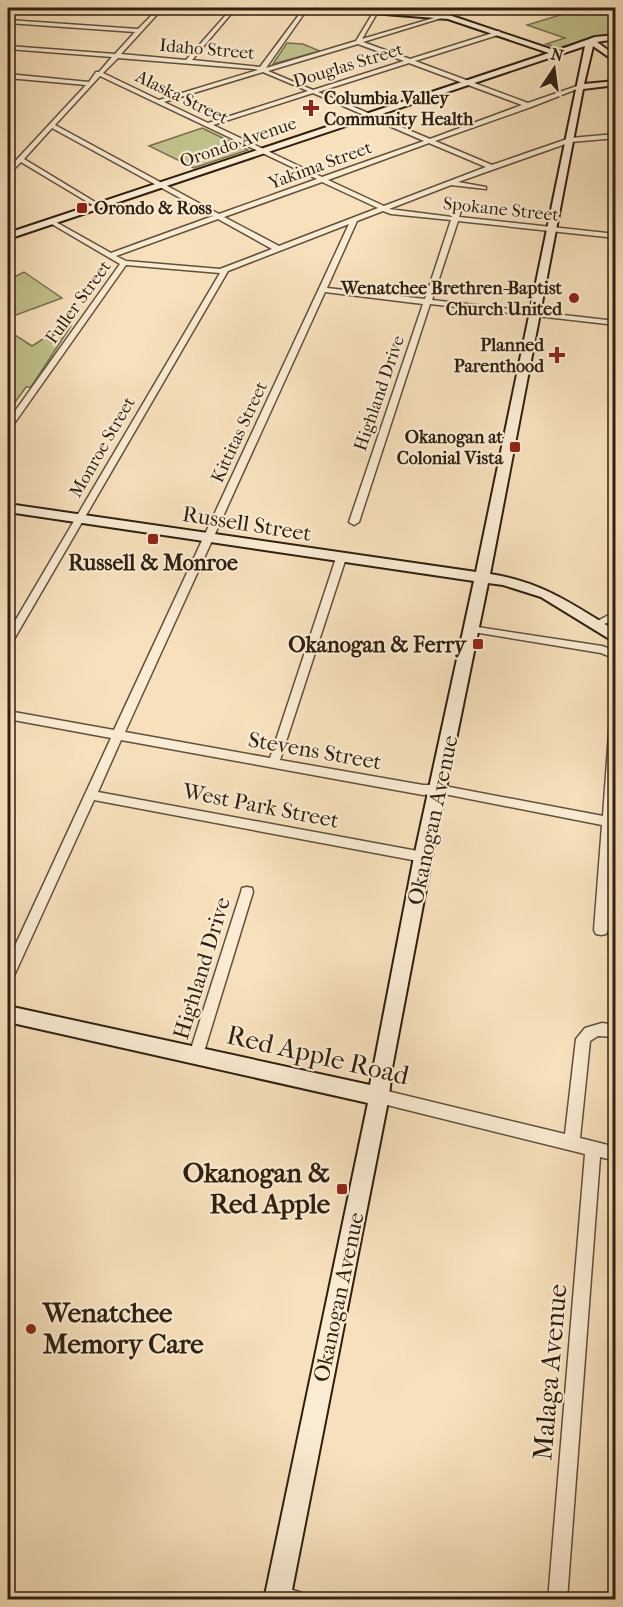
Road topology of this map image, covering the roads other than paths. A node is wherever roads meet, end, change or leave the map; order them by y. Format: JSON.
{"nodes":[{"id":1,"x":18,"y":8,"type":"edge"},
{"id":2,"x":161,"y":8,"type":"edge"},
{"id":3,"x":234,"y":8,"type":"edge"},
{"id":4,"x":306,"y":8,"type":"edge"},
{"id":5,"x":312,"y":8,"type":"edge"},
{"id":6,"x":449,"y":8,"type":"edge"},
{"id":7,"x":472,"y":8,"type":"edge"},
{"id":8,"x":376,"y":10,"type":"edge"},
{"id":9,"x":8,"y":16,"type":"edge"},
{"id":10,"x":445,"y":17,"type":"junction"},
{"id":11,"x":8,"y":21,"type":"edge"},
{"id":12,"x":138,"y":31,"type":"junction"},
{"id":13,"x":499,"y":33,"type":"junction"},
{"id":14,"x":615,"y":37,"type":"edge"},
{"id":15,"x":591,"y":41,"type":"junction"},
{"id":16,"x":358,"y":42,"type":"junction"},
{"id":17,"x":576,"y":46,"type":"junction"},
{"id":18,"x":8,"y":47,"type":"edge"},
{"id":19,"x":556,"y":53,"type":"junction"},
{"id":20,"x":586,"y":53,"type":"junction"},
{"id":21,"x":115,"y":56,"type":"junction"},
{"id":22,"x":615,"y":60,"type":"edge"},
{"id":23,"x":188,"y":61,"type":"junction"},
{"id":24,"x":410,"y":61,"type":"junction"},
{"id":25,"x":262,"y":69,"type":"junction"},
{"id":26,"x":98,"y":73,"type":"junction"},
{"id":27,"x":8,"y":76,"type":"edge"},
{"id":28,"x":468,"y":82,"type":"junction"},
{"id":29,"x":615,"y":83,"type":"edge"},
{"id":30,"x":88,"y":84,"type":"junction"},
{"id":31,"x":579,"y":87,"type":"junction"},
{"id":32,"x":313,"y":91,"type":"junction"},
{"id":33,"x":157,"y":102,"type":"junction"},
{"id":34,"x":530,"y":106,"type":"junction"},
{"id":35,"x":371,"y":116,"type":"junction"},
{"id":36,"x":51,"y":125,"type":"junction"},
{"id":37,"x":207,"y":125,"type":"junction"},
{"id":38,"x":615,"y":136,"type":"edge"},
{"id":39,"x":431,"y":141,"type":"junction"},
{"id":40,"x":570,"y":141,"type":"junction"},
{"id":41,"x":262,"y":151,"type":"junction"},
{"id":42,"x":20,"y":159,"type":"junction"},
{"id":43,"x":492,"y":167,"type":"junction"},
{"id":44,"x":8,"y":172,"type":"edge"},
{"id":45,"x":322,"y":180,"type":"junction"},
{"id":46,"x":450,"y":183,"type":"junction"},
{"id":47,"x":159,"y":186,"type":"junction"},
{"id":48,"x":484,"y":188,"type":"dead end"},
{"id":49,"x":98,"y":206,"type":"junction"},
{"id":50,"x":459,"y":207,"type":"dead end"},
{"id":51,"x":383,"y":209,"type":"junction"},
{"id":52,"x":218,"y":217,"type":"junction"},
{"id":53,"x":455,"y":219,"type":"junction"},
{"id":54,"x":354,"y":220,"type":"junction"},
{"id":55,"x":52,"y":222,"type":"junction"},
{"id":56,"x":553,"y":229,"type":"junction"},
{"id":57,"x":8,"y":236,"type":"edge"},
{"id":58,"x":615,"y":236,"type":"edge"},
{"id":59,"x":138,"y":245,"type":"junction"},
{"id":60,"x":278,"y":249,"type":"junction"},
{"id":61,"x":109,"y":256,"type":"junction"},
{"id":62,"x":124,"y":264,"type":"junction"},
{"id":63,"x":225,"y":270,"type":"junction"},
{"id":64,"x":323,"y":290,"type":"junction"},
{"id":65,"x":428,"y":302,"type":"junction"},
{"id":66,"x":536,"y":314,"type":"junction"},
{"id":67,"x":615,"y":323,"type":"edge"},
{"id":68,"x":8,"y":426,"type":"edge"},
{"id":69,"x":8,"y":508,"type":"edge"},
{"id":70,"x":79,"y":519,"type":"junction"},
{"id":71,"x":354,"y":522,"type":"dead end"},
{"id":72,"x":209,"y":538,"type":"junction"},
{"id":73,"x":341,"y":558,"type":"junction"},
{"id":74,"x":482,"y":578,"type":"junction"},
{"id":75,"x":546,"y":594,"type":"junction"},
{"id":76,"x":477,"y":600,"type":"junction"},
{"id":77,"x":615,"y":614,"type":"edge"},
{"id":78,"x":595,"y":626,"type":"junction"},
{"id":79,"x":471,"y":629,"type":"junction"},
{"id":80,"x":615,"y":638,"type":"edge"},
{"id":81,"x":8,"y":641,"type":"edge"},
{"id":82,"x":615,"y":655,"type":"edge"},
{"id":83,"x":8,"y":715,"type":"edge"},
{"id":84,"x":615,"y":719,"type":"edge"},
{"id":85,"x":119,"y":735,"type":"junction"},
{"id":86,"x":274,"y":762,"type":"junction"},
{"id":87,"x":439,"y":789,"type":"junction"},
{"id":88,"x":91,"y":795,"type":"junction"},
{"id":89,"x":612,"y":822,"type":"edge"},
{"id":90,"x":423,"y":857,"type":"junction"},
{"id":91,"x":247,"y":892,"type":"dead end"},
{"id":92,"x":601,"y":930,"type":"dead end"},
{"id":93,"x":8,"y":974,"type":"edge"},
{"id":94,"x":8,"y":1014,"type":"edge"},
{"id":95,"x":615,"y":1030,"type":"edge"},
{"id":96,"x":196,"y":1055,"type":"junction"},
{"id":97,"x":379,"y":1096,"type":"junction"},
{"id":98,"x":572,"y":1143,"type":"junction"},
{"id":99,"x":593,"y":1149,"type":"junction"},
{"id":100,"x":615,"y":1154,"type":"edge"},
{"id":101,"x":283,"y":1598,"type":"edge"},
{"id":102,"x":557,"y":1599,"type":"edge"}],
"edges":[{"from":1,"to":9,"type":"street"},
{"from":2,"to":12,"type":"street"},
{"from":3,"to":23,"type":"street"},
{"from":4,"to":25,"type":"street"},
{"from":5,"to":8,"type":"street"},
{"from":6,"to":10,"type":"street"},
{"from":7,"to":10,"type":"street"},
{"from":8,"to":10,"type":"street"},
{"from":8,"to":16,"type":"street"},
{"from":10,"to":13,"type":"street"},
{"from":10,"to":16,"type":"street"},
{"from":11,"to":12,"type":"street"},
{"from":12,"to":21,"type":"street"},
{"from":13,"to":19,"type":"street"},
{"from":13,"to":24,"type":"street","name":"Douglas Street"},
{"from":14,"to":15,"type":"street","name":"Orondo Avenue"},
{"from":15,"to":17,"type":"street","name":"Orondo Avenue"},
{"from":15,"to":20,"type":"street","name":"Okanogan Avenue"},
{"from":15,"to":22,"type":"street"},
{"from":16,"to":24,"type":"street"},
{"from":16,"to":25,"type":"street"},
{"from":17,"to":19,"type":"street","name":"Orondo Avenue"},
{"from":17,"to":20,"type":"street"},
{"from":18,"to":21,"type":"street","name":"Idaho Street"},
{"from":19,"to":28,"type":"street","name":"Orondo Avenue"},
{"from":20,"to":31,"type":"street","name":"Okanogan Avenue"},
{"from":21,"to":23,"type":"street","name":"Idaho Street"},
{"from":21,"to":26,"type":"street"},
{"from":23,"to":25,"type":"street","name":"Idaho Street"},
{"from":24,"to":28,"type":"street"},
{"from":24,"to":32,"type":"street","name":"Douglas Street"},
{"from":25,"to":32,"type":"street","name":"Idaho Street"},
{"from":25,"to":33,"type":"street"},
{"from":26,"to":30,"type":"street"},
{"from":26,"to":33,"type":"street","name":"Alaska Street"},
{"from":27,"to":30,"type":"street"},
{"from":28,"to":34,"type":"street"},
{"from":28,"to":35,"type":"street","name":"Orondo Avenue"},
{"from":29,"to":31,"type":"street","name":"Yakima Street"},
{"from":30,"to":36,"type":"street"},
{"from":31,"to":34,"type":"street","name":"Yakima Street"},
{"from":31,"to":40,"type":"street","name":"Okanogan Avenue"},
{"from":32,"to":35,"type":"street","name":"Idaho Street"},
{"from":32,"to":37,"type":"street","name":"Douglas Street"},
{"from":33,"to":37,"type":"street","name":"Alaska Street"},
{"from":34,"to":39,"type":"street","name":"Yakima Street"},
{"from":35,"to":39,"type":"street","name":"Idaho Street"},
{"from":35,"to":41,"type":"street","name":"Orondo Avenue"},
{"from":36,"to":42,"type":"street"},
{"from":36,"to":47,"type":"street"},
{"from":37,"to":41,"type":"street","name":"Alaska Street"},
{"from":38,"to":40,"type":"street"},
{"from":39,"to":43,"type":"street","name":"Idaho Street"},
{"from":39,"to":45,"type":"street","name":"Yakima Street"},
{"from":40,"to":43,"type":"street"},
{"from":40,"to":56,"type":"street","name":"Okanogan Avenue"},
{"from":41,"to":45,"type":"street","name":"Alaska Street"},
{"from":41,"to":47,"type":"street","name":"Orondo Avenue"},
{"from":42,"to":44,"type":"street"},
{"from":42,"to":49,"type":"street"},
{"from":43,"to":46,"type":"street"},
{"from":45,"to":51,"type":"street","name":"Alaska Street"},
{"from":45,"to":52,"type":"street","name":"Yakima Street"},
{"from":46,"to":48,"type":"street"},
{"from":46,"to":51,"type":"street"},
{"from":47,"to":49,"type":"street","name":"Orondo Avenue"},
{"from":47,"to":52,"type":"street"},
{"from":49,"to":55,"type":"street","name":"Orondo Avenue"},
{"from":50,"to":53,"type":"street","name":"Highland Drive"},
{"from":51,"to":53,"type":"street","name":"Spokane Street"},
{"from":51,"to":54,"type":"street"},
{"from":52,"to":59,"type":"street","name":"Yakima Street"},
{"from":52,"to":60,"type":"street"},
{"from":53,"to":56,"type":"street","name":"Spokane Street"},
{"from":53,"to":65,"type":"street","name":"Highland Drive"},
{"from":54,"to":60,"type":"street"},
{"from":54,"to":64,"type":"street","name":"Kittitas Street"},
{"from":55,"to":57,"type":"street","name":"Orondo Avenue"},
{"from":55,"to":61,"type":"street","name":"Fuller Street"},
{"from":56,"to":58,"type":"street","name":"Spokane Street"},
{"from":56,"to":66,"type":"street","name":"Okanogan Avenue"},
{"from":59,"to":61,"type":"street","name":"Yakima Street"},
{"from":59,"to":62,"type":"street"},
{"from":60,"to":63,"type":"street"},
{"from":61,"to":62,"type":"street","name":"Fuller Street"},
{"from":62,"to":63,"type":"street"},
{"from":62,"to":68,"type":"street","name":"Fuller Street"},
{"from":63,"to":70,"type":"street","name":"Monroe Street"},
{"from":64,"to":65,"type":"street"},
{"from":64,"to":72,"type":"street","name":"Kittitas Street"},
{"from":65,"to":66,"type":"street"},
{"from":65,"to":71,"type":"street","name":"Highland Drive"},
{"from":66,"to":67,"type":"street"},
{"from":66,"to":74,"type":"street","name":"Okanogan Avenue"},
{"from":69,"to":70,"type":"street","name":"Russell Street"},
{"from":70,"to":72,"type":"street","name":"Russell Street"},
{"from":70,"to":81,"type":"street","name":"Monroe Street"},
{"from":72,"to":73,"type":"street","name":"Russell Street"},
{"from":72,"to":85,"type":"street","name":"Kittitas Street"},
{"from":73,"to":74,"type":"street","name":"Russell Street"},
{"from":73,"to":86,"type":"street"},
{"from":74,"to":75,"type":"street","name":"Russell Street"},
{"from":74,"to":76,"type":"street","name":"Okanogan Avenue"},
{"from":75,"to":76,"type":"street"},
{"from":75,"to":78,"type":"street"},
{"from":76,"to":79,"type":"street","name":"Okanogan Avenue"},
{"from":77,"to":78,"type":"street"},
{"from":78,"to":80,"type":"street"},
{"from":79,"to":82,"type":"street"},
{"from":79,"to":87,"type":"street","name":"Okanogan Avenue"},
{"from":83,"to":85,"type":"street","name":"Stevens Street"},
{"from":84,"to":89,"type":"street"},
{"from":85,"to":86,"type":"street","name":"Stevens Street"},
{"from":85,"to":88,"type":"street","name":"Kittitas Street"},
{"from":86,"to":87,"type":"street","name":"Stevens Street"},
{"from":87,"to":89,"type":"street","name":"Stevens Street"},
{"from":87,"to":90,"type":"street","name":"Okanogan Avenue"},
{"from":88,"to":90,"type":"street","name":"West Park Street"},
{"from":88,"to":93,"type":"street","name":"Kittitas Street"},
{"from":89,"to":92,"type":"street"},
{"from":90,"to":97,"type":"street","name":"Okanogan Avenue"},
{"from":91,"to":96,"type":"street","name":"Highland Drive"},
{"from":94,"to":96,"type":"street","name":"Red Apple Road"},
{"from":95,"to":98,"type":"street"},
{"from":96,"to":97,"type":"street","name":"Red Apple Road"},
{"from":97,"to":98,"type":"street","name":"Red Apple Road"},
{"from":97,"to":101,"type":"street","name":"Okanogan Avenue"},
{"from":98,"to":99,"type":"street","name":"Red Apple Road"},
{"from":99,"to":100,"type":"street","name":"Red Apple Road"},
{"from":99,"to":102,"type":"street","name":"Malaga Avenue"}]}
